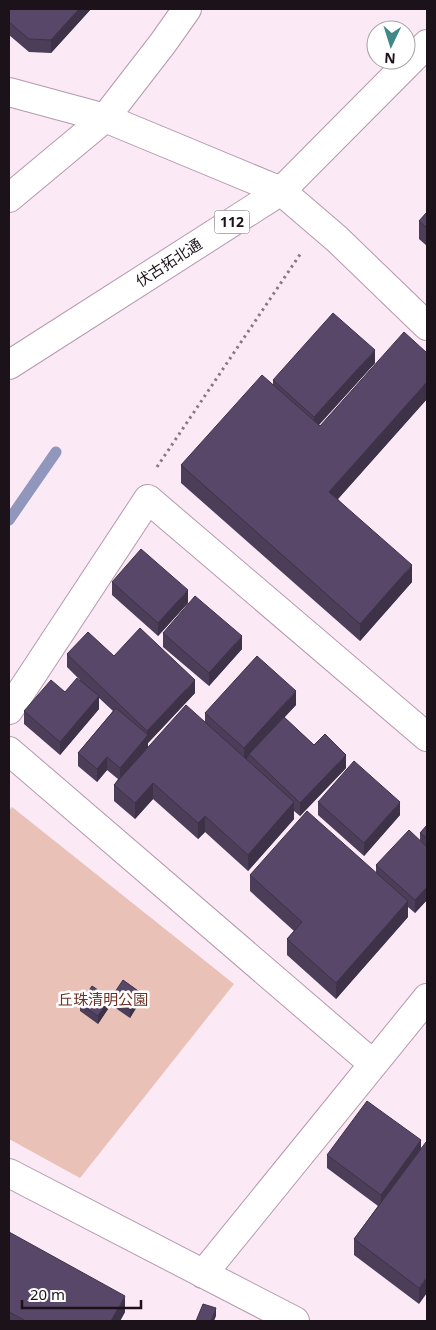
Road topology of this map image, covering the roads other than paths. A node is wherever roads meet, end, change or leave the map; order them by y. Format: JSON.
{"nodes":[{"id":1,"x":187,"y":9,"type":"edge"},
{"id":2,"x":427,"y":44,"type":"edge"},
{"id":3,"x":9,"y":92,"type":"edge"},
{"id":4,"x":105,"y":118,"type":"junction"},
{"id":5,"x":281,"y":191,"type":"junction"},
{"id":6,"x":9,"y":198,"type":"edge"},
{"id":7,"x":427,"y":326,"type":"edge"},
{"id":8,"x":9,"y":365,"type":"edge"},
{"id":9,"x":9,"y":710,"type":"edge"},
{"id":10,"x":427,"y":737,"type":"edge"},
{"id":11,"x":9,"y":752,"type":"edge"},
{"id":12,"x":427,"y":998,"type":"edge"},
{"id":13,"x":373,"y":1064,"type":"junction"},
{"id":14,"x":9,"y":1173,"type":"edge"},
{"id":15,"x":203,"y":1274,"type":"junction"},
{"id":16,"x":295,"y":1321,"type":"edge"}],
"edges":[{"from":1,"to":4,"type":"street"},
{"from":2,"to":5,"type":"street","name":"伏古拓北通","number":"112"},
{"from":3,"to":4,"type":"street"},
{"from":4,"to":5,"type":"street"},
{"from":4,"to":6,"type":"street"},
{"from":5,"to":7,"type":"street"},
{"from":5,"to":8,"type":"street","name":"伏古拓北通","number":"112"},
{"from":9,"to":10,"type":"street"},
{"from":11,"to":13,"type":"street"},
{"from":12,"to":13,"type":"street"},
{"from":13,"to":15,"type":"street"},
{"from":14,"to":15,"type":"street"},
{"from":15,"to":16,"type":"street"}]}
